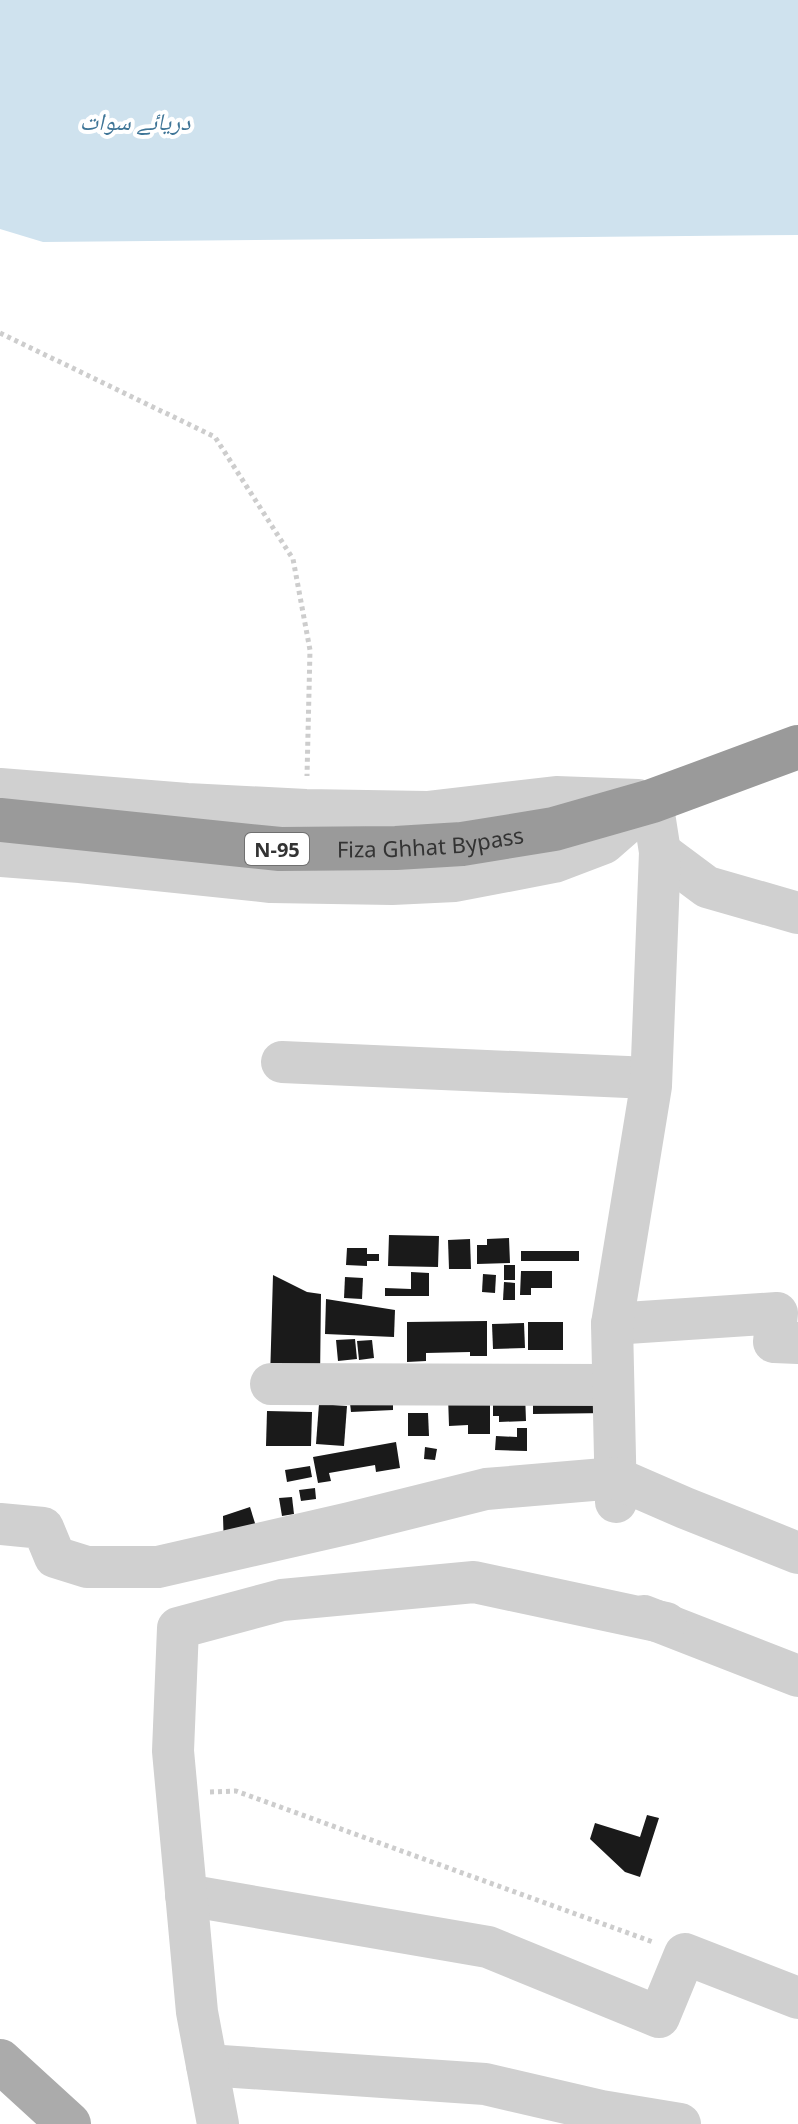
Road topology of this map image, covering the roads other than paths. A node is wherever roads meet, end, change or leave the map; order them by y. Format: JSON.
{"nodes":[{"id":1,"x":798,"y":747,"type":"edge"},
{"id":2,"x":0,"y":789,"type":"edge"},
{"id":3,"x":652,"y":801,"type":"junction"},
{"id":4,"x":0,"y":820,"type":"edge"},
{"id":5,"x":660,"y":852,"type":"junction"},
{"id":6,"x":0,"y":856,"type":"edge"},
{"id":7,"x":798,"y":913,"type":"edge"},
{"id":8,"x":282,"y":1062,"type":"dead end"},
{"id":9,"x":650,"y":1078,"type":"junction"},
{"id":10,"x":612,"y":1324,"type":"junction"},
{"id":11,"x":798,"y":1343,"type":"edge"},
{"id":12,"x":271,"y":1384,"type":"dead end"},
{"id":13,"x":613,"y":1385,"type":"junction"},
{"id":14,"x":616,"y":1490,"type":"junction"},
{"id":15,"x":0,"y":1524,"type":"edge"},
{"id":16,"x":798,"y":1553,"type":"edge"},
{"id":17,"x":798,"y":1676,"type":"edge"},
{"id":18,"x":186,"y":1895,"type":"junction"},
{"id":19,"x":798,"y":1998,"type":"edge"},
{"id":20,"x":207,"y":2065,"type":"junction"},
{"id":21,"x":8,"y":2081,"type":"edge"},
{"id":22,"x":69,"y":2124,"type":"edge"},
{"id":23,"x":218,"y":2124,"type":"edge"},
{"id":24,"x":680,"y":2124,"type":"edge"}],
"edges":[{"from":1,"to":3,"type":"highway","name":"Fiza Ghhat Bypass","number":"N-95"},
{"from":2,"to":3,"type":"street"},
{"from":3,"to":4,"type":"highway","name":"Fiza Ghhat Bypass","number":"N-95"},
{"from":3,"to":5,"type":"street"},
{"from":3,"to":6,"type":"street"},
{"from":5,"to":7,"type":"street"},
{"from":5,"to":9,"type":"street"},
{"from":8,"to":9,"type":"street"},
{"from":9,"to":10,"type":"street"},
{"from":10,"to":11,"type":"street"},
{"from":10,"to":13,"type":"street"},
{"from":12,"to":13,"type":"street"},
{"from":13,"to":14,"type":"street"},
{"from":14,"to":15,"type":"street"},
{"from":14,"to":16,"type":"street"},
{"from":17,"to":18,"type":"street"},
{"from":18,"to":19,"type":"street"},
{"from":18,"to":20,"type":"street"},
{"from":20,"to":23,"type":"street"},
{"from":20,"to":24,"type":"street"},
{"from":21,"to":22,"type":"main road"}]}
